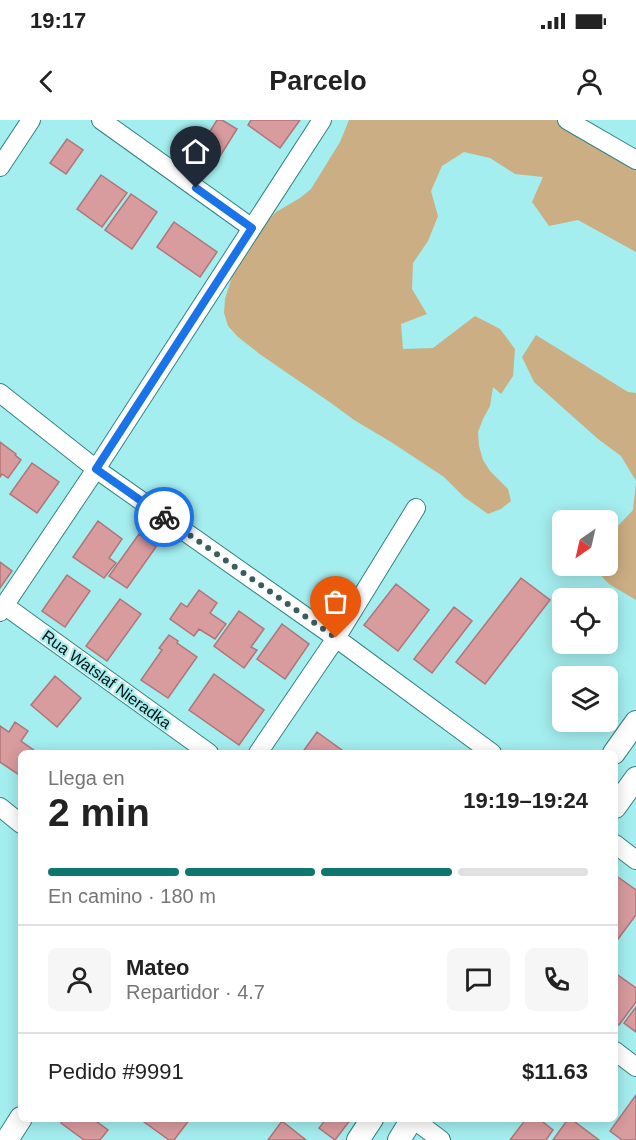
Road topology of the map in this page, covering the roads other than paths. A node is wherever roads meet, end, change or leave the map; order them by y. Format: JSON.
{"nodes":[{"id":1,"x":31,"y":120,"type":"edge"},
{"id":2,"x":101,"y":120,"type":"edge"},
{"id":3,"x":322,"y":120,"type":"edge"},
{"id":4,"x":567,"y":120,"type":"edge"},
{"id":5,"x":636,"y":160,"type":"edge"},
{"id":6,"x":0,"y":167,"type":"edge"},
{"id":7,"x":252,"y":228,"type":"junction"},
{"id":8,"x":0,"y":393,"type":"edge"},
{"id":9,"x":96,"y":469,"type":"junction"},
{"id":10,"x":416,"y":508,"type":"dead end"},
{"id":11,"x":2,"y":608,"type":"edge"},
{"id":12,"x":336,"y":638,"type":"junction"},
{"id":13,"x":636,"y":722,"type":"edge"},
{"id":14,"x":205,"y":750,"type":"edge"},
{"id":15,"x":260,"y":750,"type":"edge"},
{"id":16,"x":488,"y":750,"type":"edge"},
{"id":17,"x":616,"y":750,"type":"edge"},
{"id":18,"x":636,"y":778,"type":"edge"},
{"id":19,"x":618,"y":803,"type":"edge"},
{"id":20,"x":0,"y":807,"type":"edge"},
{"id":21,"x":18,"y":822,"type":"edge"},
{"id":22,"x":618,"y":846,"type":"edge"},
{"id":23,"x":636,"y":860,"type":"edge"},
{"id":24,"x":618,"y":1053,"type":"edge"},
{"id":25,"x":636,"y":1067,"type":"edge"},
{"id":26,"x":18,"y":1122,"type":"edge"},
{"id":27,"x":370,"y":1122,"type":"edge"},
{"id":28,"x":410,"y":1122,"type":"edge"},
{"id":29,"x":416,"y":1122,"type":"edge"},
{"id":30,"x":7,"y":1140,"type":"edge"},
{"id":31,"x":358,"y":1140,"type":"edge"},
{"id":32,"x":399,"y":1140,"type":"edge"},
{"id":33,"x":441,"y":1140,"type":"edge"}],
"edges":[{"from":1,"to":6,"type":"street"},
{"from":2,"to":7,"type":"street"},
{"from":3,"to":7,"type":"street"},
{"from":4,"to":5,"type":"street"},
{"from":7,"to":9,"type":"street"},
{"from":8,"to":9,"type":"street"},
{"from":9,"to":11,"type":"street"},
{"from":9,"to":12,"type":"street"},
{"from":10,"to":12,"type":"street"},
{"from":11,"to":14,"type":"street","name":"Rua Watslaf Nieradka"},
{"from":12,"to":15,"type":"street"},
{"from":12,"to":16,"type":"street"},
{"from":13,"to":17,"type":"main road"},
{"from":18,"to":19,"type":"main road"},
{"from":20,"to":21,"type":"street"},
{"from":22,"to":23,"type":"street"},
{"from":24,"to":25,"type":"street"},
{"from":26,"to":30,"type":"main road"},
{"from":27,"to":31,"type":"main road"},
{"from":28,"to":32,"type":"main road"},
{"from":29,"to":33,"type":"street"}]}
